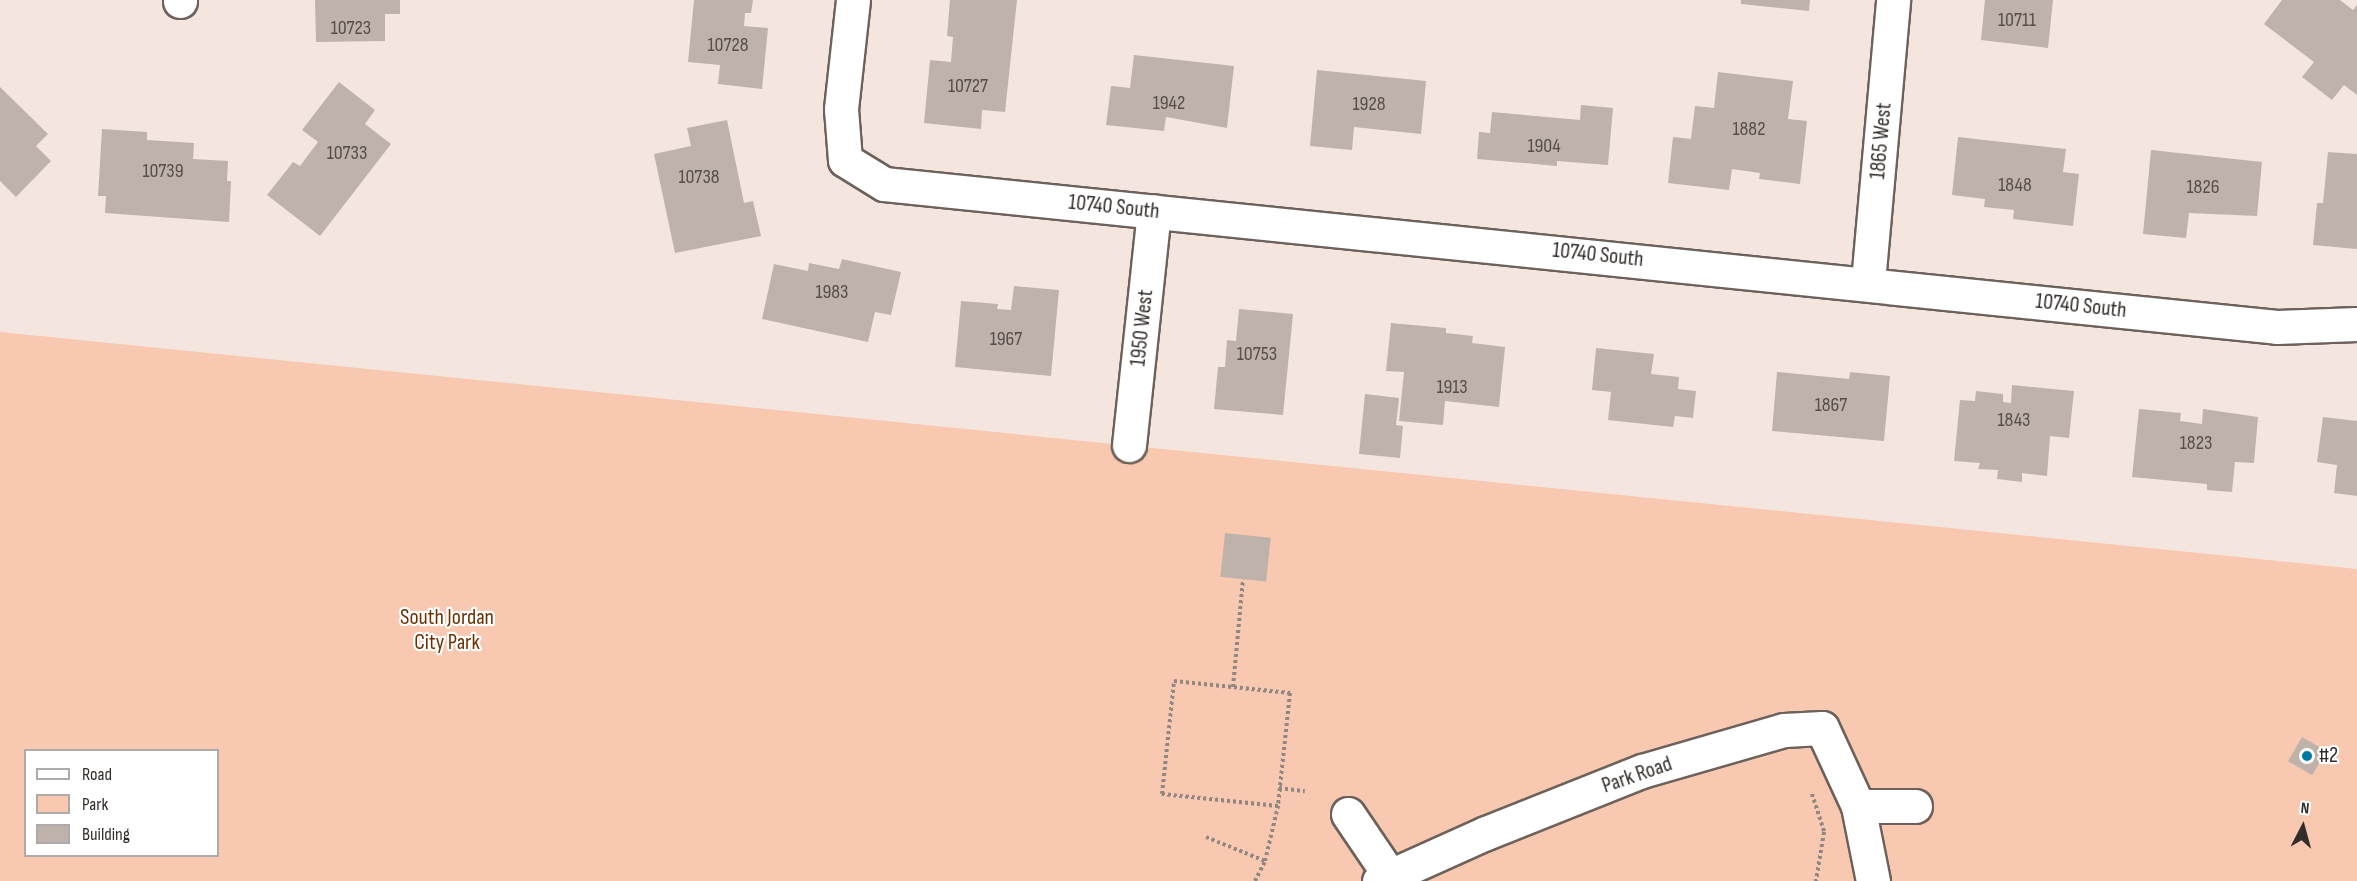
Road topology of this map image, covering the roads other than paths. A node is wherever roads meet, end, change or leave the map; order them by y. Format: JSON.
{"nodes":[{"id":1,"x":853,"y":0,"type":"edge"},
{"id":2,"x":1893,"y":0,"type":"edge"},
{"id":3,"x":1154,"y":211,"type":"junction"},
{"id":4,"x":1868,"y":282,"type":"junction"},
{"id":5,"x":2357,"y":324,"type":"edge"},
{"id":6,"x":1129,"y":445,"type":"dead end"},
{"id":7,"x":1858,"y":806,"type":"junction"},
{"id":8,"x":1915,"y":806,"type":"dead end"},
{"id":9,"x":1348,"y":814,"type":"dead end"},
{"id":10,"x":1384,"y":879,"type":"edge"},
{"id":11,"x":1873,"y":881,"type":"edge"}],
"edges":[{"from":1,"to":3,"type":"street","name":"10740 South"},
{"from":2,"to":4,"type":"street","name":"1865 West"},
{"from":3,"to":4,"type":"street","name":"10740 South"},
{"from":3,"to":6,"type":"street","name":"1950 West"},
{"from":4,"to":5,"type":"street","name":"10740 South"},
{"from":7,"to":8,"type":"street"},
{"from":7,"to":10,"type":"street","name":"Park Road"},
{"from":7,"to":11,"type":"street"},
{"from":9,"to":10,"type":"street"}]}
